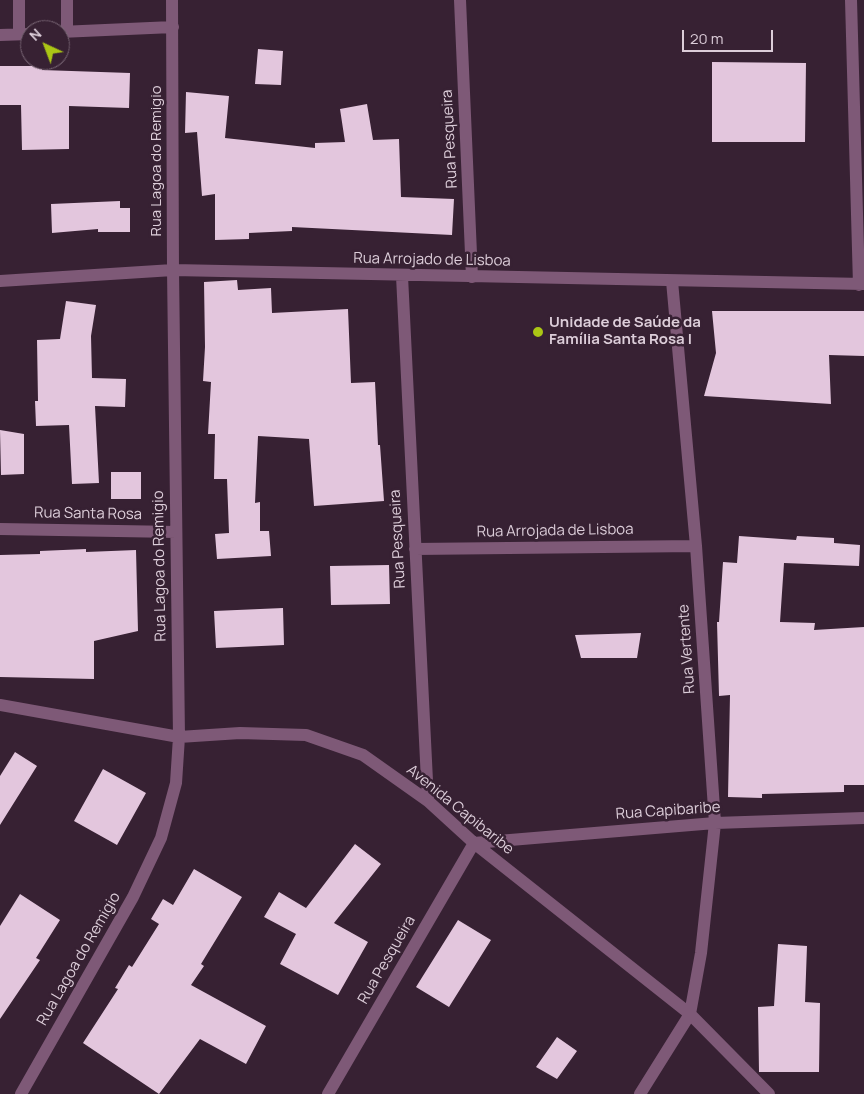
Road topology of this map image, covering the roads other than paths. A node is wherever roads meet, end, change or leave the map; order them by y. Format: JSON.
{"nodes":[{"id":1,"x":20,"y":0,"type":"edge"},
{"id":2,"x":67,"y":0,"type":"edge"},
{"id":3,"x":172,"y":0,"type":"edge"},
{"id":4,"x":460,"y":0,"type":"edge"},
{"id":5,"x":851,"y":0,"type":"edge"},
{"id":6,"x":23,"y":20,"type":"edge"},
{"id":7,"x":64,"y":20,"type":"edge"},
{"id":8,"x":173,"y":27,"type":"junction"},
{"id":9,"x":70,"y":32,"type":"edge"},
{"id":10,"x":20,"y":34,"type":"edge"},
{"id":11,"x":0,"y":35,"type":"edge"},
{"id":12,"x":858,"y":47,"type":"edge"},
{"id":13,"x":173,"y":270,"type":"junction"},
{"id":14,"x":402,"y":276,"type":"junction"},
{"id":15,"x":472,"y":277,"type":"junction"},
{"id":16,"x":672,"y":280,"type":"junction"},
{"id":17,"x":0,"y":281,"type":"edge"},
{"id":18,"x":862,"y":284,"type":"edge"},
{"id":19,"x":0,"y":529,"type":"edge"},
{"id":20,"x":176,"y":532,"type":"junction"},
{"id":21,"x":696,"y":546,"type":"junction"},
{"id":22,"x":415,"y":549,"type":"junction"},
{"id":23,"x":0,"y":705,"type":"edge"},
{"id":24,"x":179,"y":737,"type":"junction"},
{"id":25,"x":428,"y":801,"type":"junction"},
{"id":26,"x":864,"y":818,"type":"edge"},
{"id":27,"x":715,"y":823,"type":"junction"},
{"id":28,"x":474,"y":843,"type":"junction"},
{"id":29,"x":690,"y":1014,"type":"junction"},
{"id":30,"x":21,"y":1094,"type":"edge"},
{"id":31,"x":328,"y":1094,"type":"edge"},
{"id":32,"x":640,"y":1094,"type":"edge"},
{"id":33,"x":769,"y":1094,"type":"edge"}],
"edges":[{"from":1,"to":6,"type":"street"},
{"from":2,"to":7,"type":"street"},
{"from":3,"to":8,"type":"street","name":"Rua Lagoa do Remigio"},
{"from":4,"to":15,"type":"street","name":"Rua Pesqueira"},
{"from":5,"to":12,"type":"street"},
{"from":8,"to":9,"type":"street"},
{"from":8,"to":13,"type":"street","name":"Rua Lagoa do Remigio"},
{"from":10,"to":11,"type":"street"},
{"from":12,"to":18,"type":"street"},
{"from":13,"to":14,"type":"street","name":"Rua Arrojado de Lisboa"},
{"from":13,"to":17,"type":"street","name":"Rua Arrojado de Lisboa"},
{"from":13,"to":20,"type":"street","name":"Rua Lagoa do Remigio"},
{"from":14,"to":15,"type":"street","name":"Rua Arrojado de Lisboa"},
{"from":14,"to":22,"type":"street","name":"Rua Pesqueira"},
{"from":15,"to":16,"type":"street","name":"Rua Arrojado de Lisboa"},
{"from":16,"to":18,"type":"street","name":"Rua Arrojado de Lisboa"},
{"from":16,"to":21,"type":"street","name":"Rua Vertente"},
{"from":19,"to":20,"type":"street","name":"Rua Santa Rosa"},
{"from":20,"to":24,"type":"street","name":"Rua Lagoa do Remigio"},
{"from":21,"to":22,"type":"street","name":"Rua Arrojada de Lisboa"},
{"from":21,"to":27,"type":"street","name":"Rua Vertente"},
{"from":22,"to":25,"type":"street","name":"Rua Pesqueira"},
{"from":23,"to":24,"type":"street","name":"Avenida Capibaribe"},
{"from":24,"to":25,"type":"street","name":"Avenida Capibaribe"},
{"from":24,"to":30,"type":"street","name":"Rua Lagoa do Remigio"},
{"from":25,"to":28,"type":"street","name":"Avenida Capibaribe"},
{"from":26,"to":27,"type":"street","name":"Rua Capibaribe"},
{"from":27,"to":28,"type":"street","name":"Rua Capibaribe"},
{"from":27,"to":29,"type":"street","name":"Rua Vertente"},
{"from":28,"to":29,"type":"street","name":"Avenida Capibaribe"},
{"from":28,"to":31,"type":"street","name":"Rua Pesqueira"},
{"from":29,"to":32,"type":"street"},
{"from":29,"to":33,"type":"street","name":"Avenida Capibaribe"}]}
